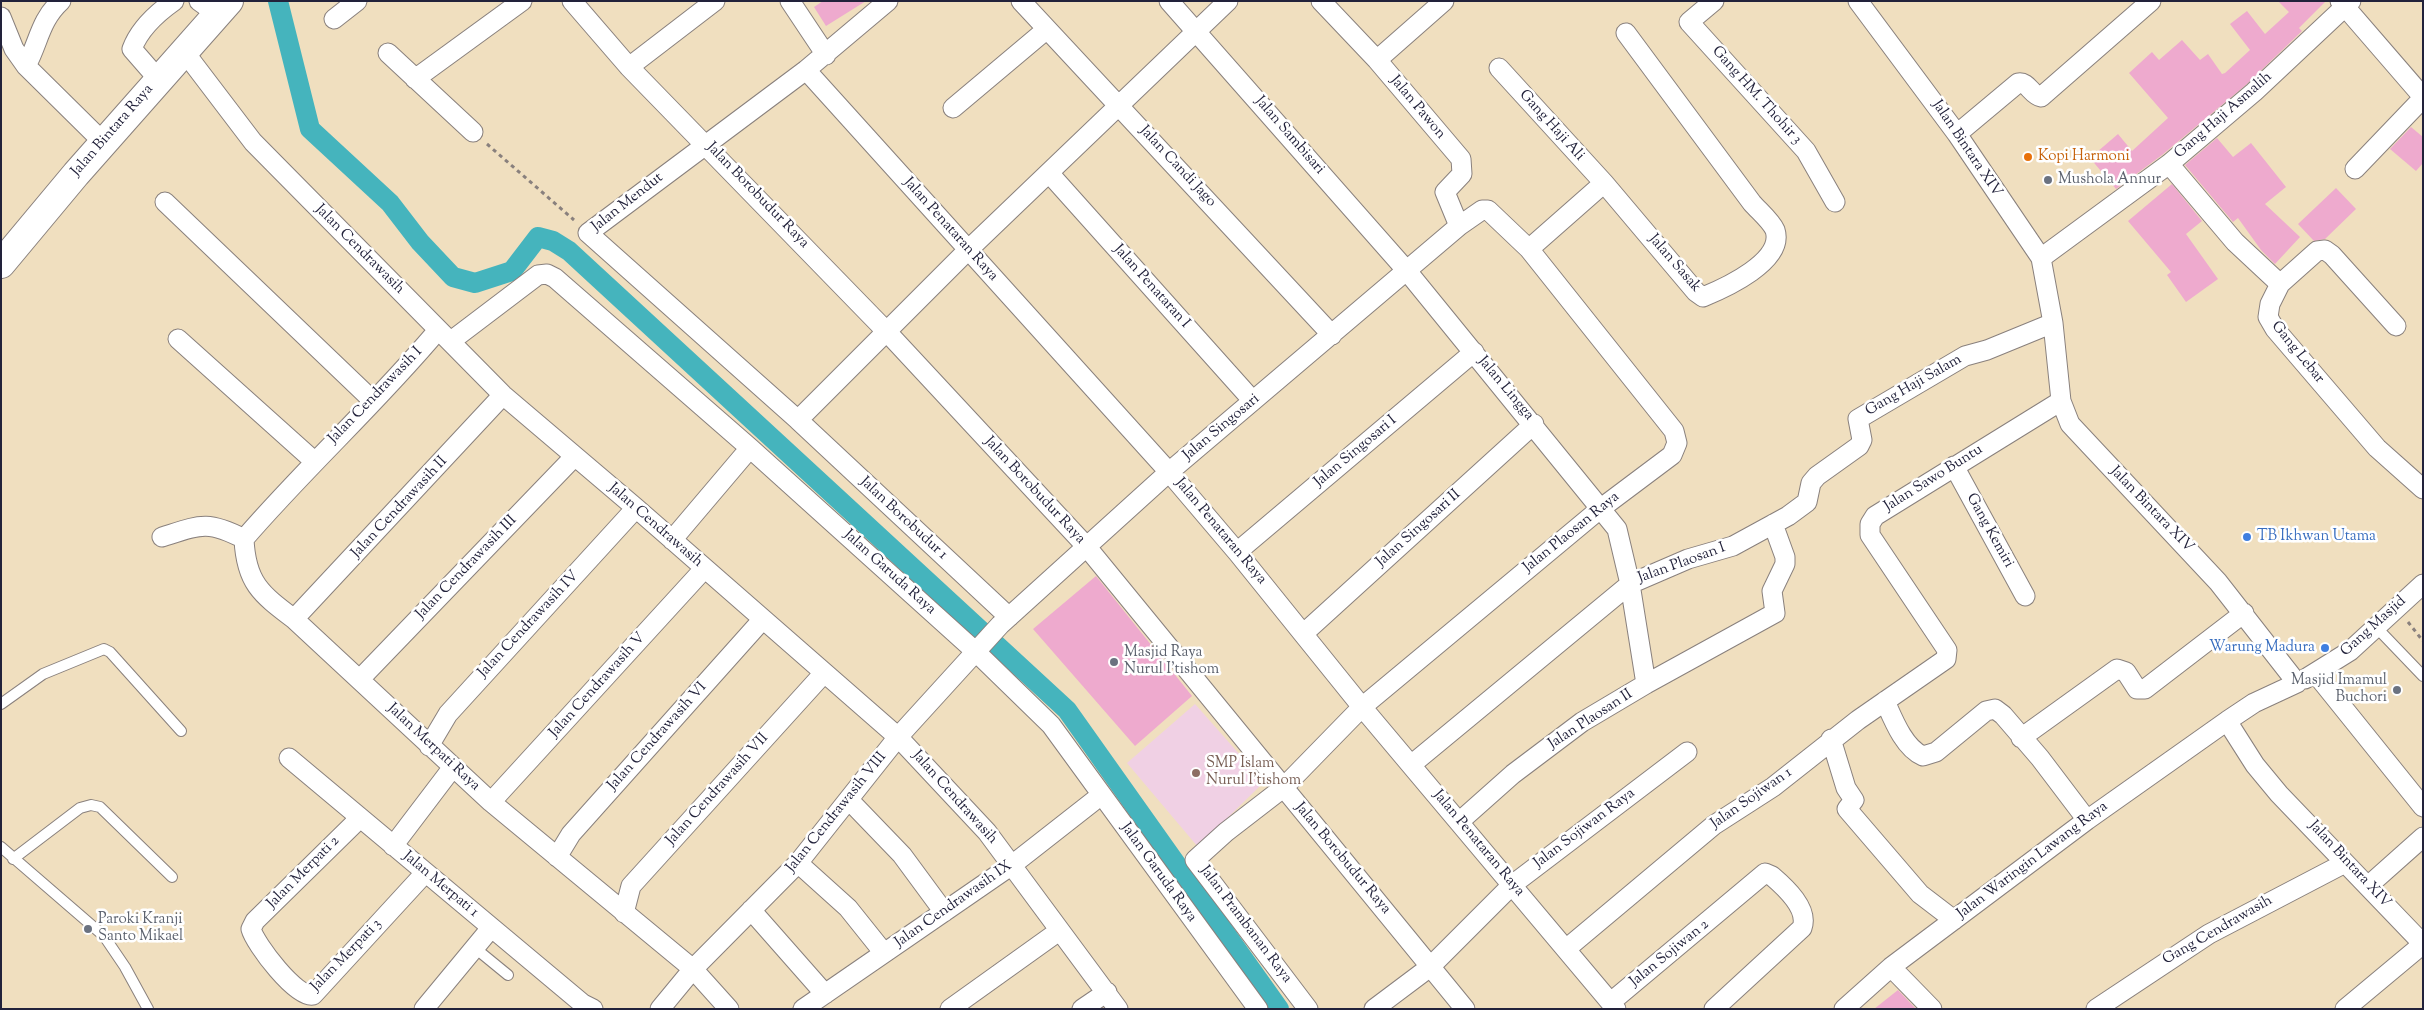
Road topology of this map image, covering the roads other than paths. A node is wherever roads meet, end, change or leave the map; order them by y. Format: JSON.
{"nodes":[{"id":1,"x":61,"y":1,"type":"edge"},
{"id":2,"x":357,"y":1,"type":"edge"},
{"id":3,"x":522,"y":1,"type":"edge"},
{"id":4,"x":572,"y":1,"type":"edge"},
{"id":5,"x":715,"y":1,"type":"edge"},
{"id":6,"x":790,"y":1,"type":"edge"},
{"id":7,"x":888,"y":1,"type":"edge"},
{"id":8,"x":1020,"y":1,"type":"edge"},
{"id":9,"x":1169,"y":1,"type":"edge"},
{"id":10,"x":1228,"y":1,"type":"edge"},
{"id":11,"x":1321,"y":1,"type":"edge"},
{"id":12,"x":1444,"y":1,"type":"edge"},
{"id":13,"x":1714,"y":1,"type":"edge"},
{"id":14,"x":1858,"y":1,"type":"edge"},
{"id":15,"x":2150,"y":1,"type":"edge"},
{"id":16,"x":2345,"y":3,"type":"edge"},
{"id":17,"x":161,"y":5,"type":"edge"},
{"id":18,"x":215,"y":5,"type":"edge"},
{"id":19,"x":1,"y":17,"type":"edge"},
{"id":20,"x":334,"y":19,"type":"dead end"},
{"id":21,"x":1046,"y":28,"type":"junction"},
{"id":22,"x":1196,"y":30,"type":"junction"},
{"id":23,"x":1626,"y":33,"type":"dead end"},
{"id":24,"x":183,"y":50,"type":"junction"},
{"id":25,"x":388,"y":54,"type":"dead end"},
{"id":26,"x":826,"y":55,"type":"junction"},
{"id":27,"x":1377,"y":60,"type":"junction"},
{"id":28,"x":26,"y":66,"type":"junction"},
{"id":29,"x":629,"y":67,"type":"junction"},
{"id":30,"x":1499,"y":68,"type":"dead end"},
{"id":31,"x":806,"y":70,"type":"junction"},
{"id":32,"x":415,"y":79,"type":"junction"},
{"id":33,"x":159,"y":80,"type":"junction"},
{"id":34,"x":2423,"y":97,"type":"edge"},
{"id":35,"x":1120,"y":106,"type":"junction"},
{"id":36,"x":953,"y":108,"type":"dead end"},
{"id":37,"x":473,"y":132,"type":"road end"},
{"id":38,"x":1957,"y":134,"type":"junction"},
{"id":39,"x":104,"y":143,"type":"junction"},
{"id":40,"x":706,"y":143,"type":"junction"},
{"id":41,"x":2169,"y":164,"type":"junction"},
{"id":42,"x":2355,"y":168,"type":"dead end"},
{"id":43,"x":1049,"y":173,"type":"junction"},
{"id":44,"x":1604,"y":183,"type":"junction"},
{"id":45,"x":165,"y":202,"type":"dead end"},
{"id":46,"x":1835,"y":202,"type":"dead end"},
{"id":47,"x":1459,"y":226,"type":"junction"},
{"id":48,"x":1528,"y":249,"type":"junction"},
{"id":49,"x":968,"y":250,"type":"junction"},
{"id":50,"x":4,"y":257,"type":"edge"},
{"id":51,"x":2041,"y":258,"type":"junction"},
{"id":52,"x":1408,"y":271,"type":"junction"},
{"id":53,"x":2280,"y":284,"type":"junction"},
{"id":54,"x":2053,"y":323,"type":"junction"},
{"id":55,"x":2396,"y":326,"type":"dead end"},
{"id":56,"x":887,"y":332,"type":"junction"},
{"id":57,"x":444,"y":335,"type":"junction"},
{"id":58,"x":1332,"y":335,"type":"junction"},
{"id":59,"x":178,"y":339,"type":"dead end"},
{"id":60,"x":1474,"y":352,"type":"junction"},
{"id":61,"x":504,"y":395,"type":"junction"},
{"id":62,"x":372,"y":400,"type":"junction"},
{"id":63,"x":1253,"y":401,"type":"junction"},
{"id":64,"x":2061,"y":401,"type":"junction"},
{"id":65,"x":1858,"y":419,"type":"joint"},
{"id":66,"x":798,"y":420,"type":"junction"},
{"id":67,"x":1534,"y":424,"type":"junction"},
{"id":68,"x":750,"y":448,"type":"junction"},
{"id":69,"x":574,"y":457,"type":"junction"},
{"id":70,"x":314,"y":462,"type":"junction"},
{"id":71,"x":1954,"y":466,"type":"junction"},
{"id":72,"x":1169,"y":472,"type":"junction"},
{"id":73,"x":2423,"y":489,"type":"edge"},
{"id":74,"x":636,"y":508,"type":"junction"},
{"id":75,"x":1600,"y":509,"type":"junction"},
{"id":76,"x":1773,"y":524,"type":"junction"},
{"id":77,"x":162,"y":537,"type":"dead end"},
{"id":78,"x":244,"y":539,"type":"junction"},
{"id":79,"x":672,"y":540,"type":"junction"},
{"id":80,"x":1086,"y":546,"type":"junction"},
{"id":81,"x":1237,"y":552,"type":"junction"},
{"id":82,"x":704,"y":569,"type":"junction"},
{"id":83,"x":1630,"y":584,"type":"junction"},
{"id":84,"x":2423,"y":584,"type":"edge"},
{"id":85,"x":2025,"y":596,"type":"dead end"},
{"id":86,"x":2244,"y":613,"type":"junction"},
{"id":87,"x":294,"y":619,"type":"junction"},
{"id":88,"x":763,"y":619,"type":"junction"},
{"id":89,"x":1004,"y":621,"type":"junction"},
{"id":90,"x":2376,"y":627,"type":"junction"},
{"id":91,"x":1303,"y":634,"type":"junction"},
{"id":92,"x":980,"y":646,"type":"junction"},
{"id":93,"x":1946,"y":659,"type":"joint"},
{"id":94,"x":824,"y":673,"type":"junction"},
{"id":95,"x":2316,"y":674,"type":"junction"},
{"id":96,"x":2423,"y":676,"type":"edge"},
{"id":97,"x":360,"y":680,"type":"junction"},
{"id":98,"x":2297,"y":683,"type":"junction"},
{"id":99,"x":1646,"y":684,"type":"junction"},
{"id":100,"x":1885,"y":701,"type":"junction"},
{"id":101,"x":1,"y":704,"type":"edge"},
{"id":102,"x":1362,"y":707,"type":"junction"},
{"id":103,"x":2227,"y":722,"type":"junction"},
{"id":104,"x":181,"y":730,"type":"dead end"},
{"id":105,"x":898,"y":737,"type":"junction"},
{"id":106,"x":2021,"y":738,"type":"junction"},
{"id":107,"x":1831,"y":740,"type":"junction"},
{"id":108,"x":429,"y":746,"type":"junction"},
{"id":109,"x":1687,"y":752,"type":"dead end"},
{"id":110,"x":289,"y":758,"type":"dead end"},
{"id":111,"x":1411,"y":765,"type":"junction"},
{"id":112,"x":453,"y":767,"type":"junction"},
{"id":113,"x":1283,"y":788,"type":"junction"},
{"id":114,"x":1102,"y":797,"type":"junction"},
{"id":115,"x":849,"y":800,"type":"junction"},
{"id":116,"x":491,"y":802,"type":"junction"},
{"id":117,"x":2423,"y":807,"type":"edge"},
{"id":118,"x":360,"y":818,"type":"junction"},
{"id":119,"x":2087,"y":820,"type":"junction"},
{"id":120,"x":1459,"y":822,"type":"junction"},
{"id":121,"x":2423,"y":837,"type":"edge"},
{"id":122,"x":393,"y":846,"type":"junction"},
{"id":123,"x":1,"y":847,"type":"edge"},
{"id":124,"x":557,"y":857,"type":"junction"},
{"id":125,"x":13,"y":859,"type":"junction"},
{"id":126,"x":798,"y":863,"type":"junction"},
{"id":127,"x":2346,"y":863,"type":"junction"},
{"id":128,"x":1012,"y":865,"type":"junction"},
{"id":129,"x":425,"y":873,"type":"junction"},
{"id":130,"x":172,"y":876,"type":"dead end"},
{"id":131,"x":1512,"y":885,"type":"junction"},
{"id":132,"x":2368,"y":886,"type":"junction"},
{"id":133,"x":751,"y":910,"type":"junction"},
{"id":134,"x":944,"y":912,"type":"junction"},
{"id":135,"x":624,"y":913,"type":"junction"},
{"id":136,"x":1954,"y":920,"type":"junction"},
{"id":137,"x":491,"y":928,"type":"junction"},
{"id":138,"x":251,"y":929,"type":"joint"},
{"id":139,"x":1059,"y":931,"type":"junction"},
{"id":140,"x":2423,"y":944,"type":"edge"},
{"id":141,"x":474,"y":948,"type":"junction"},
{"id":142,"x":1566,"y":949,"type":"junction"},
{"id":143,"x":884,"y":953,"type":"junction"},
{"id":144,"x":1430,"y":967,"type":"junction"},
{"id":145,"x":1891,"y":967,"type":"junction"},
{"id":146,"x":693,"y":970,"type":"junction"},
{"id":147,"x":508,"y":975,"type":"dead end"},
{"id":148,"x":1107,"y":992,"type":"junction"},
{"id":149,"x":825,"y":994,"type":"junction"},
{"id":150,"x":1614,"y":1006,"type":"edge"},
{"id":151,"x":148,"y":1009,"type":"edge"},
{"id":152,"x":424,"y":1009,"type":"edge"},
{"id":153,"x":593,"y":1009,"type":"edge"},
{"id":154,"x":660,"y":1009,"type":"edge"},
{"id":155,"x":729,"y":1009,"type":"edge"},
{"id":156,"x":803,"y":1009,"type":"edge"},
{"id":157,"x":950,"y":1009,"type":"edge"},
{"id":158,"x":1082,"y":1009,"type":"edge"},
{"id":159,"x":1118,"y":1009,"type":"edge"},
{"id":160,"x":1258,"y":1009,"type":"edge"},
{"id":161,"x":1308,"y":1009,"type":"edge"},
{"id":162,"x":1374,"y":1009,"type":"edge"},
{"id":163,"x":1465,"y":1009,"type":"edge"},
{"id":164,"x":1714,"y":1009,"type":"edge"},
{"id":165,"x":1844,"y":1009,"type":"edge"},
{"id":166,"x":1932,"y":1009,"type":"edge"},
{"id":167,"x":2096,"y":1009,"type":"edge"},
{"id":168,"x":2345,"y":1009,"type":"edge"}],
"edges":[{"from":1,"to":28,"type":"street"},
{"from":2,"to":20,"type":"street"},
{"from":3,"to":32,"type":"street"},
{"from":4,"to":29,"type":"street","name":"Jalan Borobudur Raya"},
{"from":5,"to":29,"type":"street"},
{"from":6,"to":26,"type":"street"},
{"from":7,"to":26,"type":"street","name":"Jalan Mendut"},
{"from":8,"to":21,"type":"street","name":"Jalan Candi Jago"},
{"from":9,"to":22,"type":"street","name":"Jalan Sambisari"},
{"from":10,"to":22,"type":"street"},
{"from":11,"to":27,"type":"street","name":"Jalan Pawon"},
{"from":12,"to":27,"type":"street"},
{"from":13,"to":46,"type":"street","name":"Gang HM. Thohir 3"},
{"from":14,"to":38,"type":"street","name":"Jalan Bintara XIV"},
{"from":15,"to":38,"type":"street"},
{"from":16,"to":34,"type":"street"},
{"from":16,"to":41,"type":"street","name":"Gang Haji Asmalih"},
{"from":17,"to":33,"type":"street"},
{"from":18,"to":24,"type":"main road","name":"Jalan Bintara Raya"},
{"from":19,"to":28,"type":"street"},
{"from":21,"to":35,"type":"street","name":"Jalan Candi Jago"},
{"from":21,"to":36,"type":"street"},
{"from":22,"to":35,"type":"street"},
{"from":22,"to":52,"type":"street","name":"Jalan Sambisari"},
{"from":23,"to":44,"type":"street","name":"Jalan Sasak"},
{"from":24,"to":33,"type":"main road","name":"Jalan Bintara Raya"},
{"from":24,"to":57,"type":"street","name":"Jalan Cendrawasih"},
{"from":25,"to":32,"type":"street"},
{"from":26,"to":31,"type":"street","name":"Jalan Mendut"},
{"from":27,"to":47,"type":"street","name":"Jalan Pawon"},
{"from":28,"to":39,"type":"street"},
{"from":29,"to":40,"type":"street","name":"Jalan Borobudur Raya"},
{"from":30,"to":44,"type":"street","name":"Gang Haji Ali"},
{"from":31,"to":40,"type":"street","name":"Jalan Mendut"},
{"from":31,"to":49,"type":"street","name":"Jalan Penataran Raya"},
{"from":32,"to":37,"type":"street"},
{"from":33,"to":39,"type":"main road","name":"Jalan Bintara Raya"},
{"from":34,"to":42,"type":"street"},
{"from":35,"to":43,"type":"street"},
{"from":35,"to":58,"type":"street","name":"Jalan Candi Jago"},
{"from":38,"to":51,"type":"street","name":"Jalan Bintara XIV"},
{"from":39,"to":50,"type":"main road","name":"Jalan Bintara Raya"},
{"from":40,"to":56,"type":"street","name":"Jalan Borobudur Raya"},
{"from":40,"to":66,"type":"street","name":"Jalan Mendut"},
{"from":41,"to":51,"type":"street","name":"Gang Haji Asmalih"},
{"from":41,"to":53,"type":"street"},
{"from":43,"to":49,"type":"street"},
{"from":43,"to":63,"type":"street","name":"Jalan Penataran I"},
{"from":44,"to":48,"type":"street"},
{"from":45,"to":62,"type":"street"},
{"from":47,"to":48,"type":"street"},
{"from":47,"to":52,"type":"street"},
{"from":48,"to":75,"type":"street","name":"Jalan Plaosan Raya"},
{"from":49,"to":56,"type":"street"},
{"from":49,"to":72,"type":"street","name":"Jalan Penataran Raya"},
{"from":51,"to":54,"type":"street","name":"Jalan Bintara XIV"},
{"from":52,"to":58,"type":"street","name":"Jalan Singosari"},
{"from":52,"to":60,"type":"street","name":"Jalan Lingga"},
{"from":53,"to":55,"type":"street"},
{"from":53,"to":73,"type":"street","name":"Gang Lebar"},
{"from":54,"to":64,"type":"street","name":"Jalan Bintara XIV"},
{"from":54,"to":65,"type":"street","name":"Gang Haji Salam"},
{"from":56,"to":66,"type":"street"},
{"from":56,"to":80,"type":"street","name":"Jalan Borobudur Raya"},
{"from":57,"to":61,"type":"street","name":"Jalan Cendrawasih"},
{"from":57,"to":62,"type":"street","name":"Jalan Cendrawasih I"},
{"from":57,"to":68,"type":"street","name":"Jalan Garuda Raya"},
{"from":58,"to":63,"type":"street","name":"Jalan Singosari"},
{"from":59,"to":70,"type":"street"},
{"from":60,"to":67,"type":"street","name":"Jalan Lingga"},
{"from":60,"to":81,"type":"street","name":"Jalan Singosari I"},
{"from":61,"to":69,"type":"street","name":"Jalan Cendrawasih"},
{"from":61,"to":87,"type":"street","name":"Jalan Cendrawasih II"},
{"from":62,"to":70,"type":"street","name":"Jalan Cendrawasih I"},
{"from":63,"to":72,"type":"street","name":"Jalan Singosari"},
{"from":64,"to":71,"type":"street","name":"Jalan Sawo Buntu"},
{"from":64,"to":86,"type":"street","name":"Jalan Bintara XIV"},
{"from":65,"to":76,"type":"street","name":"Jalan Plaosan I"},
{"from":66,"to":89,"type":"street","name":"Jalan Borobudur 1"},
{"from":67,"to":75,"type":"street","name":"Jalan Lingga"},
{"from":67,"to":91,"type":"street","name":"Jalan Singosari II"},
{"from":68,"to":79,"type":"street"},
{"from":68,"to":92,"type":"street","name":"Jalan Garuda Raya"},
{"from":69,"to":74,"type":"street","name":"Jalan Cendrawasih"},
{"from":69,"to":97,"type":"street","name":"Jalan Cendrawasih III"},
{"from":70,"to":78,"type":"street"},
{"from":71,"to":85,"type":"street","name":"Gang Kemiri"},
{"from":71,"to":93,"type":"street","name":"Jalan Sawo Buntu"},
{"from":72,"to":80,"type":"street","name":"Jalan Singosari"},
{"from":72,"to":81,"type":"street","name":"Jalan Penataran Raya"},
{"from":74,"to":79,"type":"street","name":"Jalan Cendrawasih"},
{"from":74,"to":108,"type":"street","name":"Jalan Cendrawasih IV"},
{"from":75,"to":83,"type":"street","name":"Jalan Lingga"},
{"from":75,"to":102,"type":"street","name":"Jalan Plaosan Raya"},
{"from":76,"to":83,"type":"street","name":"Jalan Plaosan I"},
{"from":76,"to":99,"type":"street"},
{"from":77,"to":78,"type":"street"},
{"from":78,"to":87,"type":"street","name":"Jalan Merpati Raya"},
{"from":79,"to":82,"type":"street","name":"Jalan Cendrawasih"},
{"from":80,"to":89,"type":"street","name":"Jalan Singosari"},
{"from":80,"to":113,"type":"street","name":"Jalan Borobudur Raya"},
{"from":81,"to":91,"type":"street","name":"Jalan Penataran Raya"},
{"from":82,"to":88,"type":"street","name":"Jalan Cendrawasih"},
{"from":82,"to":116,"type":"street","name":"Jalan Cendrawasih V"},
{"from":83,"to":99,"type":"street","name":"Jalan Plaosan II"},
{"from":83,"to":111,"type":"street","name":"Jalan Plaosan I"},
{"from":84,"to":90,"type":"street","name":"Gang Masjid"},
{"from":86,"to":98,"type":"street","name":"Jalan Bintara XIV"},
{"from":86,"to":106,"type":"street"},
{"from":87,"to":97,"type":"street","name":"Jalan Merpati Raya"},
{"from":88,"to":94,"type":"street","name":"Jalan Cendrawasih"},
{"from":88,"to":124,"type":"street","name":"Jalan Cendrawasih VI"},
{"from":89,"to":92,"type":"street","name":"Jalan Singosari"},
{"from":90,"to":95,"type":"street","name":"Gang Masjid"},
{"from":90,"to":96,"type":"lane"},
{"from":91,"to":102,"type":"street","name":"Jalan Penataran Raya"},
{"from":92,"to":105,"type":"street","name":"Jalan Cendrawasih VIII"},
{"from":92,"to":114,"type":"street","name":"Jalan Garuda Raya"},
{"from":93,"to":100,"type":"street","name":"Jalan Sojiwan 1"},
{"from":94,"to":105,"type":"street","name":"Jalan Cendrawasih"},
{"from":94,"to":135,"type":"street","name":"Jalan Cendrawasih VII"},
{"from":95,"to":98,"type":"street","name":"Gang Masjid"},
{"from":95,"to":117,"type":"street"},
{"from":97,"to":108,"type":"street","name":"Jalan Merpati Raya"},
{"from":98,"to":103,"type":"street"},
{"from":99,"to":120,"type":"street","name":"Jalan Plaosan II"},
{"from":100,"to":106,"type":"street"},
{"from":100,"to":107,"type":"street","name":"Jalan Sojiwan 1"},
{"from":101,"to":104,"type":"lane"},
{"from":102,"to":111,"type":"street","name":"Jalan Penataran Raya"},
{"from":102,"to":113,"type":"street","name":"Jalan Plaosan Raya"},
{"from":103,"to":119,"type":"street","name":"Jalan Waringin Lawang Raya"},
{"from":103,"to":127,"type":"street","name":"Jalan Bintara XIV"},
{"from":105,"to":115,"type":"street","name":"Jalan Cendrawasih VIII"},
{"from":105,"to":128,"type":"street","name":"Jalan Cendrawasih"},
{"from":106,"to":119,"type":"street"},
{"from":107,"to":136,"type":"street"},
{"from":107,"to":142,"type":"street","name":"Jalan Sojiwan 1"},
{"from":108,"to":112,"type":"street","name":"Jalan Merpati Raya"},
{"from":109,"to":131,"type":"street","name":"Jalan Sojiwan Raya"},
{"from":110,"to":118,"type":"street","name":"Jalan Merpati 1"},
{"from":111,"to":120,"type":"street","name":"Jalan Penataran Raya"},
{"from":112,"to":116,"type":"street","name":"Jalan Merpati Raya"},
{"from":112,"to":122,"type":"street"},
{"from":113,"to":144,"type":"street","name":"Jalan Borobudur Raya"},
{"from":113,"to":161,"type":"street","name":"Jalan Prambanan Raya"},
{"from":114,"to":128,"type":"street","name":"Jalan Cendrawasih IX"},
{"from":114,"to":160,"type":"street","name":"Jalan Garuda Raya"},
{"from":115,"to":126,"type":"street","name":"Jalan Cendrawasih VIII"},
{"from":115,"to":134,"type":"street"},
{"from":116,"to":124,"type":"street","name":"Jalan Merpati Raya"},
{"from":118,"to":122,"type":"street","name":"Jalan Merpati 1"},
{"from":118,"to":138,"type":"street","name":"Jalan Merpati 2"},
{"from":119,"to":136,"type":"street","name":"Jalan Waringin Lawang Raya"},
{"from":120,"to":131,"type":"street","name":"Jalan Penataran Raya"},
{"from":121,"to":132,"type":"street"},
{"from":122,"to":129,"type":"street","name":"Jalan Merpati 1"},
{"from":123,"to":125,"type":"lane"},
{"from":124,"to":135,"type":"street","name":"Jalan Merpati Raya"},
{"from":125,"to":130,"type":"lane"},
{"from":125,"to":151,"type":"lane"},
{"from":126,"to":133,"type":"street","name":"Jalan Cendrawasih VIII"},
{"from":126,"to":143,"type":"street"},
{"from":127,"to":132,"type":"street","name":"Jalan Bintara XIV"},
{"from":127,"to":167,"type":"street","name":"Gang Cendrawasih"},
{"from":128,"to":134,"type":"street","name":"Jalan Cendrawasih IX"},
{"from":128,"to":139,"type":"street","name":"Jalan Cendrawasih"},
{"from":129,"to":137,"type":"street","name":"Jalan Merpati 1"},
{"from":129,"to":138,"type":"street","name":"Jalan Merpati 3"},
{"from":131,"to":142,"type":"street","name":"Jalan Penataran Raya"},
{"from":131,"to":144,"type":"street","name":"Jalan Sojiwan Raya"},
{"from":132,"to":140,"type":"street","name":"Jalan Bintara XIV"},
{"from":133,"to":146,"type":"street","name":"Jalan Cendrawasih VIII"},
{"from":133,"to":149,"type":"street"},
{"from":134,"to":143,"type":"street","name":"Jalan Cendrawasih IX"},
{"from":135,"to":146,"type":"street","name":"Jalan Merpati Raya"},
{"from":136,"to":145,"type":"street","name":"Jalan Waringin Lawang Raya"},
{"from":137,"to":141,"type":"street"},
{"from":137,"to":153,"type":"street","name":"Jalan Merpati 1"},
{"from":139,"to":148,"type":"street","name":"Jalan Cendrawasih"},
{"from":139,"to":157,"type":"street"},
{"from":140,"to":168,"type":"street"},
{"from":141,"to":147,"type":"lane"},
{"from":141,"to":152,"type":"street"},
{"from":142,"to":150,"type":"street","name":"Jalan Penataran Raya"},
{"from":143,"to":149,"type":"street","name":"Jalan Cendrawasih IX"},
{"from":144,"to":162,"type":"street","name":"Jalan Sojiwan Raya"},
{"from":144,"to":163,"type":"street","name":"Jalan Borobudur Raya"},
{"from":145,"to":165,"type":"street","name":"Jalan Waringin Lawang Raya"},
{"from":145,"to":166,"type":"street"},
{"from":146,"to":154,"type":"street"},
{"from":146,"to":155,"type":"street","name":"Jalan Merpati Raya"},
{"from":148,"to":158,"type":"street"},
{"from":148,"to":159,"type":"street","name":"Jalan Cendrawasih"},
{"from":149,"to":156,"type":"street","name":"Jalan Cendrawasih IX"},
{"from":150,"to":164,"type":"street","name":"Jalan Sojiwan 2"}]}
